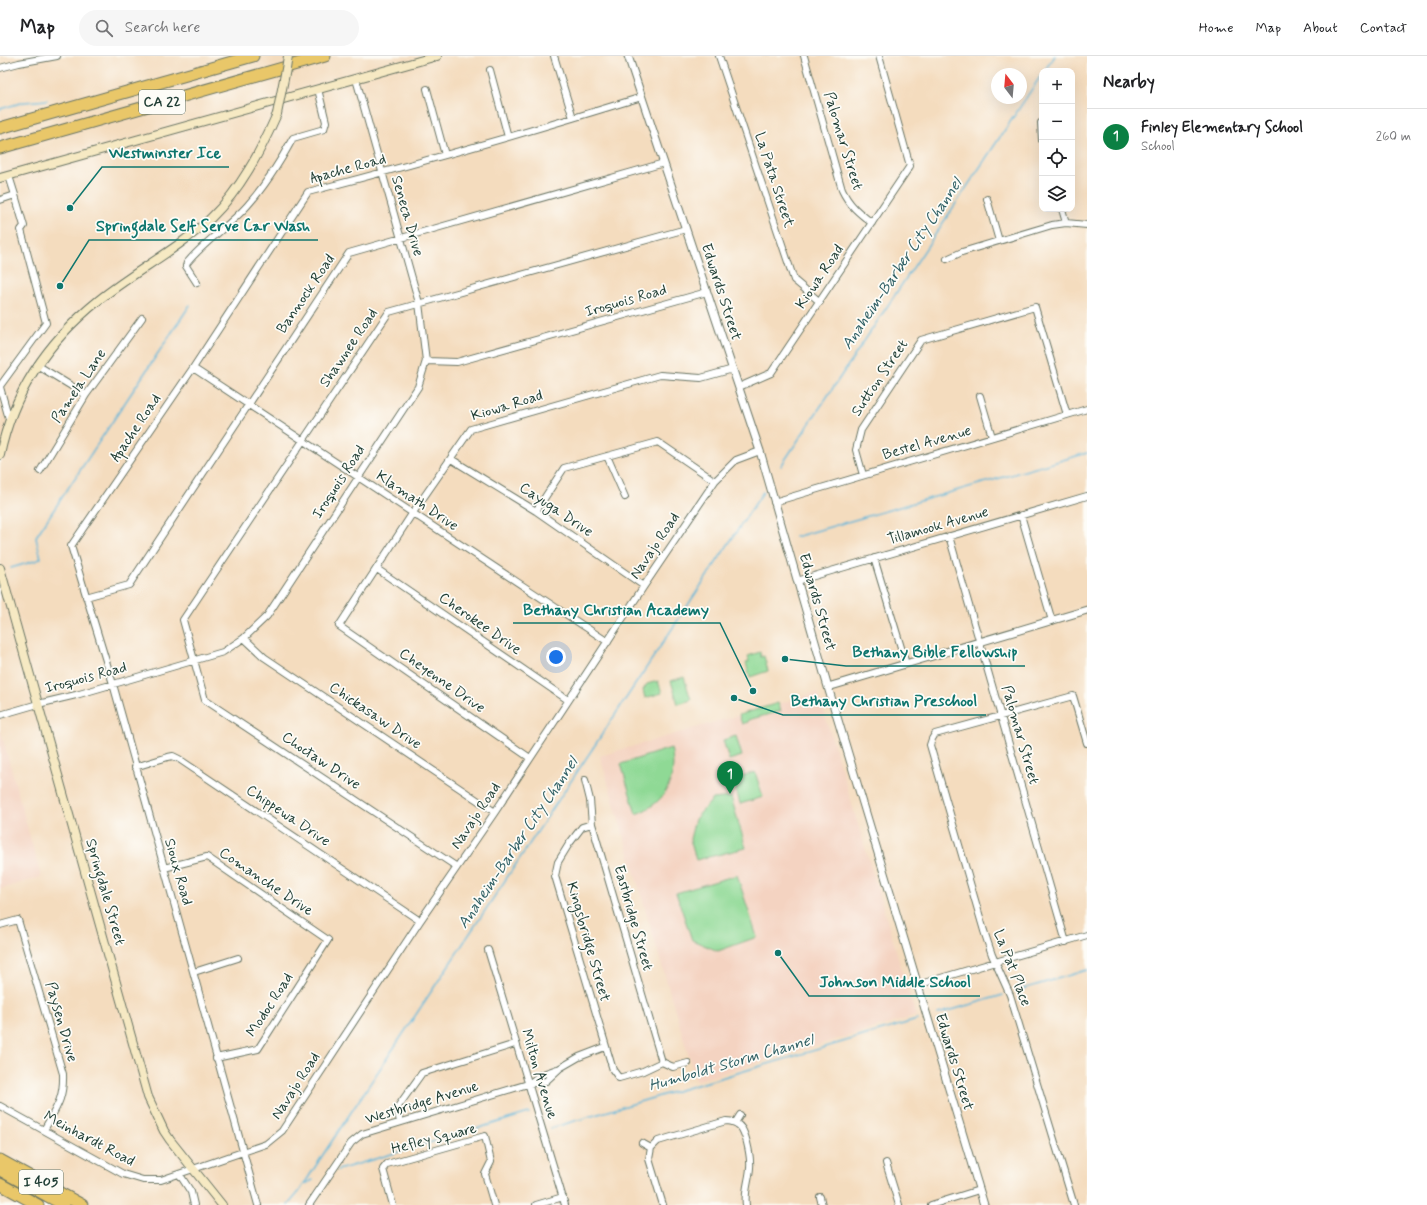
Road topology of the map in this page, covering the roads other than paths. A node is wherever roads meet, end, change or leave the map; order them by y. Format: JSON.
{"nodes":[{"id":1,"x":57,"y":56,"type":"edge"},
{"id":2,"x":253,"y":56,"type":"edge"},
{"id":3,"x":288,"y":56,"type":"edge"},
{"id":4,"x":325,"y":56,"type":"edge"},
{"id":5,"x":437,"y":56,"type":"edge"},
{"id":6,"x":554,"y":56,"type":"edge"},
{"id":7,"x":628,"y":56,"type":"edge"},
{"id":8,"x":719,"y":56,"type":"edge"},
{"id":9,"x":804,"y":56,"type":"edge"},
{"id":10,"x":879,"y":56,"type":"edge"},
{"id":11,"x":0,"y":68,"type":"edge"},
{"id":12,"x":490,"y":70,"type":"dead end"},
{"id":13,"x":356,"y":79,"type":"junction"},
{"id":14,"x":318,"y":89,"type":"junction"},
{"id":15,"x":427,"y":89,"type":"dead end"},
{"id":16,"x":642,"y":97,"type":"junction"},
{"id":17,"x":573,"y":118,"type":"junction"},
{"id":18,"x":0,"y":128,"type":"edge"},
{"id":19,"x":508,"y":137,"type":"junction"},
{"id":20,"x":0,"y":148,"type":"edge"},
{"id":21,"x":445,"y":155,"type":"junction"},
{"id":22,"x":664,"y":163,"type":"junction"},
{"id":23,"x":382,"y":173,"type":"junction"},
{"id":24,"x":9,"y":176,"type":"junction"},
{"id":25,"x":0,"y":178,"type":"edge"},
{"id":26,"x":15,"y":195,"type":"junction"},
{"id":27,"x":988,"y":199,"type":"dead end"},
{"id":28,"x":0,"y":200,"type":"edge"},
{"id":29,"x":1063,"y":212,"type":"edge"},
{"id":30,"x":872,"y":223,"type":"junction"},
{"id":31,"x":1066,"y":223,"type":"junction"},
{"id":32,"x":1087,"y":225,"type":"edge"},
{"id":33,"x":686,"y":229,"type":"junction"},
{"id":34,"x":400,"y":239,"type":"junction"},
{"id":35,"x":999,"y":241,"type":"junction"},
{"id":36,"x":947,"y":259,"type":"dead end"},
{"id":37,"x":197,"y":283,"type":"dead end"},
{"id":38,"x":707,"y":292,"type":"junction"},
{"id":39,"x":820,"y":302,"type":"junction"},
{"id":40,"x":419,"y":303,"type":"junction"},
{"id":41,"x":142,"y":318,"type":"dead end"},
{"id":42,"x":426,"y":361,"type":"junction"},
{"id":43,"x":37,"y":365,"type":"junction"},
{"id":44,"x":193,"y":368,"type":"junction"},
{"id":45,"x":733,"y":369,"type":"junction"},
{"id":46,"x":0,"y":386,"type":"edge"},
{"id":47,"x":738,"y":387,"type":"junction"},
{"id":48,"x":86,"y":396,"type":"junction"},
{"id":49,"x":980,"y":396,"type":"dead end"},
{"id":50,"x":248,"y":404,"type":"junction"},
{"id":51,"x":1087,"y":409,"type":"edge"},
{"id":52,"x":1067,"y":415,"type":"junction"},
{"id":53,"x":9,"y":419,"type":"junction"},
{"id":54,"x":992,"y":437,"type":"junction"},
{"id":55,"x":302,"y":441,"type":"junction"},
{"id":56,"x":760,"y":451,"type":"junction"},
{"id":57,"x":0,"y":455,"type":"edge"},
{"id":58,"x":607,"y":456,"type":"junction"},
{"id":59,"x":451,"y":459,"type":"junction"},
{"id":60,"x":40,"y":471,"type":"dead end"},
{"id":61,"x":863,"y":475,"type":"junction"},
{"id":62,"x":358,"y":476,"type":"junction"},
{"id":63,"x":715,"y":480,"type":"junction"},
{"id":64,"x":1087,"y":496,"type":"edge"},
{"id":65,"x":625,"y":497,"type":"dead end"},
{"id":66,"x":774,"y":502,"type":"junction"},
{"id":67,"x":536,"y":511,"type":"junction"},
{"id":68,"x":412,"y":514,"type":"junction"},
{"id":69,"x":1021,"y":515,"type":"junction"},
{"id":70,"x":949,"y":536,"type":"junction"},
{"id":71,"x":71,"y":546,"type":"joint"},
{"id":72,"x":874,"y":558,"type":"junction"},
{"id":73,"x":0,"y":568,"type":"edge"},
{"id":74,"x":377,"y":569,"type":"junction"},
{"id":75,"x":797,"y":581,"type":"junction"},
{"id":76,"x":644,"y":586,"type":"junction"},
{"id":77,"x":86,"y":597,"type":"junction"},
{"id":78,"x":1087,"y":610,"type":"edge"},
{"id":79,"x":1052,"y":621,"type":"junction"},
{"id":80,"x":339,"y":626,"type":"joint"},
{"id":81,"x":244,"y":638,"type":"junction"},
{"id":82,"x":608,"y":642,"type":"junction"},
{"id":83,"x":979,"y":642,"type":"junction"},
{"id":84,"x":195,"y":661,"type":"junction"},
{"id":85,"x":906,"y":664,"type":"junction"},
{"id":86,"x":113,"y":684,"type":"junction"},
{"id":87,"x":828,"y":687,"type":"junction"},
{"id":88,"x":568,"y":700,"type":"junction"},
{"id":89,"x":38,"y":704,"type":"junction"},
{"id":90,"x":0,"y":715,"type":"edge"},
{"id":91,"x":1001,"y":716,"type":"junction"},
{"id":92,"x":1087,"y":742,"type":"edge"},
{"id":93,"x":530,"y":758,"type":"junction"},
{"id":94,"x":135,"y":767,"type":"junction"},
{"id":95,"x":585,"y":780,"type":"dead end"},
{"id":96,"x":495,"y":812,"type":"junction"},
{"id":97,"x":592,"y":824,"type":"junction"},
{"id":98,"x":457,"y":867,"type":"junction"},
{"id":99,"x":164,"y":868,"type":"junction"},
{"id":100,"x":420,"y":921,"type":"junction"},
{"id":101,"x":0,"y":925,"type":"edge"},
{"id":102,"x":1087,"y":935,"type":"edge"},
{"id":103,"x":328,"y":940,"type":"joint"},
{"id":104,"x":1066,"y":942,"type":"junction"},
{"id":105,"x":488,"y":950,"type":"dead end"},
{"id":106,"x":238,"y":958,"type":"dead end"},
{"id":107,"x":995,"y":962,"type":"junction"},
{"id":108,"x":194,"y":972,"type":"junction"},
{"id":109,"x":918,"y":985,"type":"junction"},
{"id":110,"x":515,"y":1044,"type":"junction"},
{"id":111,"x":605,"y":1047,"type":"junction"},
{"id":112,"x":216,"y":1058,"type":"junction"},
{"id":113,"x":662,"y":1062,"type":"junction"},
{"id":114,"x":688,"y":1063,"type":"dead end"},
{"id":115,"x":528,"y":1084,"type":"junction"},
{"id":116,"x":0,"y":1106,"type":"edge"},
{"id":117,"x":740,"y":1115,"type":"dead end"},
{"id":118,"x":400,"y":1122,"type":"junction"},
{"id":119,"x":735,"y":1123,"type":"junction"},
{"id":120,"x":44,"y":1130,"type":"junction"},
{"id":121,"x":642,"y":1143,"type":"dead end"},
{"id":122,"x":650,"y":1148,"type":"junction"},
{"id":123,"x":244,"y":1152,"type":"junction"},
{"id":124,"x":0,"y":1160,"type":"edge"},
{"id":125,"x":886,"y":1163,"type":"dead end"},
{"id":126,"x":193,"y":1168,"type":"junction"},
{"id":127,"x":0,"y":1170,"type":"edge"},
{"id":128,"x":180,"y":1175,"type":"junction"},
{"id":129,"x":0,"y":1184,"type":"edge"},
{"id":130,"x":980,"y":1190,"type":"junction"},
{"id":131,"x":0,"y":1192,"type":"edge"},
{"id":132,"x":563,"y":1197,"type":"junction"},
{"id":133,"x":820,"y":1197,"type":"dead end"},
{"id":134,"x":24,"y":1205,"type":"edge"},
{"id":135,"x":38,"y":1205,"type":"edge"},
{"id":136,"x":64,"y":1205,"type":"edge"},
{"id":137,"x":82,"y":1205,"type":"edge"},
{"id":138,"x":194,"y":1205,"type":"edge"},
{"id":139,"x":222,"y":1205,"type":"edge"},
{"id":140,"x":258,"y":1205,"type":"edge"},
{"id":141,"x":309,"y":1205,"type":"edge"},
{"id":142,"x":393,"y":1205,"type":"edge"},
{"id":143,"x":494,"y":1205,"type":"edge"},
{"id":144,"x":536,"y":1205,"type":"edge"},
{"id":145,"x":565,"y":1205,"type":"edge"},
{"id":146,"x":663,"y":1205,"type":"edge"},
{"id":147,"x":746,"y":1205,"type":"edge"},
{"id":148,"x":822,"y":1205,"type":"edge"},
{"id":149,"x":899,"y":1205,"type":"edge"},
{"id":150,"x":931,"y":1205,"type":"edge"},
{"id":151,"x":984,"y":1205,"type":"edge"},
{"id":152,"x":1074,"y":1205,"type":"edge"}],
"edges":[{"from":1,"to":11,"type":"street"},
{"from":2,"to":18,"type":"highway","number":"CA 22"},
{"from":3,"to":43,"type":"main road","bridge":true},
{"from":4,"to":20,"type":"highway","number":"CA 22"},
{"from":5,"to":13,"type":"main road"},
{"from":6,"to":17,"type":"street"},
{"from":7,"to":16,"type":"street","name":"Edwards Street"},
{"from":8,"to":39,"type":"street","name":"La Pata Street"},
{"from":9,"to":30,"type":"street","name":"Palomar Street"},
{"from":10,"to":30,"type":"street","name":"Kiowa Road"},
{"from":12,"to":19,"type":"street"},
{"from":13,"to":14,"type":"main road"},
{"from":13,"to":23,"type":"street","name":"Seneca Drive"},
{"from":14,"to":24,"type":"main road"},
{"from":14,"to":37,"type":"street"},
{"from":15,"to":21,"type":"street"},
{"from":16,"to":17,"type":"street","name":"Apache Road"},
{"from":16,"to":22,"type":"street","name":"Edwards Street"},
{"from":17,"to":19,"type":"street","name":"Apache Road"},
{"from":19,"to":21,"type":"street","name":"Apache Road"},
{"from":21,"to":23,"type":"street","name":"Apache Road"},
{"from":22,"to":33,"type":"street","name":"Edwards Street"},
{"from":22,"to":34,"type":"street","name":"Bannock Road"},
{"from":23,"to":34,"type":"street","name":"Seneca Drive"},
{"from":23,"to":44,"type":"street","name":"Apache Road"},
{"from":24,"to":25,"type":"main road"},
{"from":24,"to":26,"type":"street"},
{"from":26,"to":28,"type":"street"},
{"from":26,"to":46,"type":"street"},
{"from":27,"to":35,"type":"street"},
{"from":29,"to":31,"type":"street"},
{"from":30,"to":39,"type":"street","name":"Kiowa Road"},
{"from":31,"to":32,"type":"street"},
{"from":31,"to":35,"type":"street"},
{"from":33,"to":38,"type":"street","name":"Edwards Street"},
{"from":33,"to":40,"type":"street","name":"Shawnee Road"},
{"from":34,"to":40,"type":"street","name":"Seneca Drive"},
{"from":34,"to":50,"type":"street","name":"Bannock Road"},
{"from":35,"to":36,"type":"street"},
{"from":38,"to":42,"type":"street","name":"Iroquois Road"},
{"from":38,"to":45,"type":"street","name":"Edwards Street"},
{"from":39,"to":47,"type":"street","name":"Kiowa Road"},
{"from":40,"to":42,"type":"street","name":"Seneca Drive"},
{"from":40,"to":55,"type":"street","name":"Shawnee Road"},
{"from":41,"to":48,"type":"street","name":"Pamela Lane"},
{"from":42,"to":62,"type":"street","name":"Iroquois Road"},
{"from":43,"to":48,"type":"street"},
{"from":43,"to":53,"type":"main road"},
{"from":44,"to":50,"type":"street","name":"Klamath Drive"},
{"from":44,"to":71,"type":"street","name":"Apache Road"},
{"from":45,"to":47,"type":"street","name":"Edwards Street"},
{"from":45,"to":59,"type":"street","name":"Kiowa Road"},
{"from":46,"to":53,"type":"street"},
{"from":47,"to":56,"type":"street","name":"Edwards Street"},
{"from":48,"to":60,"type":"street","name":"Pamela Lane"},
{"from":49,"to":54,"type":"street"},
{"from":50,"to":55,"type":"street","name":"Klamath Drive"},
{"from":50,"to":77,"type":"street","name":"Bannock Road"},
{"from":51,"to":52,"type":"street","name":"Bestel Avenue"},
{"from":52,"to":54,"type":"street","name":"Bestel Avenue"},
{"from":52,"to":61,"type":"street","name":"Sutton Street"},
{"from":53,"to":57,"type":"main road"},
{"from":54,"to":61,"type":"street","name":"Bestel Avenue"},
{"from":55,"to":62,"type":"street","name":"Klamath Drive"},
{"from":55,"to":84,"type":"street","name":"Shawnee Road"},
{"from":56,"to":63,"type":"street","name":"Navajo Road"},
{"from":56,"to":66,"type":"street","name":"Edwards Street"},
{"from":58,"to":63,"type":"street"},
{"from":58,"to":65,"type":"street"},
{"from":58,"to":67,"type":"street"},
{"from":59,"to":67,"type":"street","name":"Cayuga Drive"},
{"from":59,"to":68,"type":"street","name":"Kiowa Road"},
{"from":61,"to":66,"type":"street","name":"Bestel Avenue"},
{"from":62,"to":68,"type":"street","name":"Klamath Drive"},
{"from":62,"to":81,"type":"street","name":"Iroquois Road"},
{"from":63,"to":76,"type":"street","name":"Navajo Road"},
{"from":64,"to":69,"type":"street","name":"Tillamook Avenue"},
{"from":66,"to":75,"type":"street","name":"Edwards Street"},
{"from":67,"to":76,"type":"street","name":"Cayuga Drive"},
{"from":68,"to":74,"type":"street","name":"Kiowa Road"},
{"from":68,"to":82,"type":"street","name":"Klamath Drive"},
{"from":69,"to":70,"type":"street","name":"Tillamook Avenue"},
{"from":69,"to":79,"type":"street"},
{"from":70,"to":72,"type":"street","name":"Tillamook Avenue"},
{"from":70,"to":83,"type":"street","name":"Palomar Street"},
{"from":71,"to":77,"type":"street","name":"Sioux Road"},
{"from":72,"to":75,"type":"street","name":"Tillamook Avenue"},
{"from":72,"to":85,"type":"street"},
{"from":73,"to":89,"type":"main road","name":"Springdale Street"},
{"from":74,"to":80,"type":"street","name":"Kiowa Road"},
{"from":74,"to":88,"type":"street","name":"Cherokee Drive"},
{"from":75,"to":87,"type":"street","name":"Edwards Street"},
{"from":76,"to":82,"type":"street","name":"Navajo Road"},
{"from":77,"to":86,"type":"street","name":"Sioux Road"},
{"from":78,"to":79,"type":"street"},
{"from":79,"to":83,"type":"street"},
{"from":80,"to":93,"type":"street","name":"Cheyenne Drive"},
{"from":81,"to":84,"type":"street","name":"Iroquois Road"},
{"from":81,"to":96,"type":"street","name":"Chickasaw Drive"},
{"from":82,"to":88,"type":"street","name":"Navajo Road"},
{"from":83,"to":85,"type":"street"},
{"from":83,"to":91,"type":"street","name":"Palomar Street"},
{"from":84,"to":86,"type":"street","name":"Iroquois Road"},
{"from":84,"to":98,"type":"street","name":"Choctaw Drive"},
{"from":85,"to":87,"type":"street"},
{"from":86,"to":89,"type":"street","name":"Iroquois Road"},
{"from":86,"to":94,"type":"street","name":"Sioux Road"},
{"from":87,"to":109,"type":"street","name":"Edwards Street"},
{"from":88,"to":93,"type":"street","name":"Navajo Road"},
{"from":89,"to":90,"type":"street","name":"Iroquois Road"},
{"from":89,"to":126,"type":"main road","name":"Springdale Street"},
{"from":91,"to":92,"type":"street"},
{"from":91,"to":104,"type":"street","name":"Palomar Street"},
{"from":91,"to":107,"type":"street","name":"La Pat Place"},
{"from":93,"to":96,"type":"street","name":"Navajo Road"},
{"from":94,"to":99,"type":"street","name":"Sioux Road"},
{"from":94,"to":100,"type":"street","name":"Chippewa Drive"},
{"from":95,"to":97,"type":"street","name":"Eastbridge Street"},
{"from":96,"to":98,"type":"street","name":"Navajo Road"},
{"from":97,"to":111,"type":"street","name":"Kingsbridge Street"},
{"from":97,"to":113,"type":"street","name":"Eastbridge Street"},
{"from":98,"to":100,"type":"street","name":"Navajo Road"},
{"from":99,"to":103,"type":"street","name":"Comanche Drive"},
{"from":99,"to":108,"type":"street","name":"Sioux Road"},
{"from":100,"to":123,"type":"street","name":"Navajo Road"},
{"from":101,"to":120,"type":"street","name":"Paysen Drive"},
{"from":102,"to":104,"type":"street"},
{"from":103,"to":112,"type":"street","name":"Modoc Road"},
{"from":104,"to":107,"type":"street"},
{"from":105,"to":110,"type":"street","name":"Milton Avenue"},
{"from":106,"to":108,"type":"street"},
{"from":107,"to":109,"type":"street"},
{"from":107,"to":152,"type":"street","name":"La Pat Place"},
{"from":108,"to":112,"type":"street","name":"Sioux Road"},
{"from":109,"to":130,"type":"street","name":"Edwards Street"},
{"from":110,"to":115,"type":"street","name":"Milton Avenue"},
{"from":110,"to":118,"type":"street"},
{"from":111,"to":113,"type":"street","name":"Kingsbridge Street"},
{"from":111,"to":115,"type":"street","name":"Westbridge Avenue"},
{"from":112,"to":123,"type":"street","name":"Sioux Road"},
{"from":113,"to":114,"type":"street"},
{"from":115,"to":118,"type":"street","name":"Westbridge Avenue"},
{"from":115,"to":132,"type":"street","name":"Milton Avenue"},
{"from":116,"to":120,"type":"street","name":"Meinhardt Road"},
{"from":117,"to":119,"type":"street"},
{"from":118,"to":141,"type":"street","name":"Westbridge Avenue"},
{"from":119,"to":122,"type":"street"},
{"from":119,"to":147,"type":"street"},
{"from":120,"to":128,"type":"street","name":"Meinhardt Road"},
{"from":121,"to":122,"type":"street"},
{"from":122,"to":146,"type":"street"},
{"from":123,"to":126,"type":"street","name":"Navajo Road"},
{"from":123,"to":140,"type":"street","name":"Sioux Road"},
{"from":124,"to":137,"type":"highway","number":"I 405"},
{"from":125,"to":149,"type":"street"},
{"from":126,"to":128,"type":"street","name":"Meinhardt Road"},
{"from":126,"to":139,"type":"main road","name":"Springdale Street"},
{"from":127,"to":136,"type":"highway"},
{"from":128,"to":138,"type":"street"},
{"from":129,"to":135,"type":"highway"},
{"from":130,"to":150,"type":"street"},
{"from":130,"to":151,"type":"street","name":"Edwards Street"},
{"from":131,"to":134,"type":"highway","number":"I 405"},
{"from":132,"to":144,"type":"street"},
{"from":132,"to":145,"type":"street","name":"Milton Avenue"},
{"from":133,"to":148,"type":"street"},
{"from":142,"to":143,"type":"street","name":"Hefley Square"}]}
